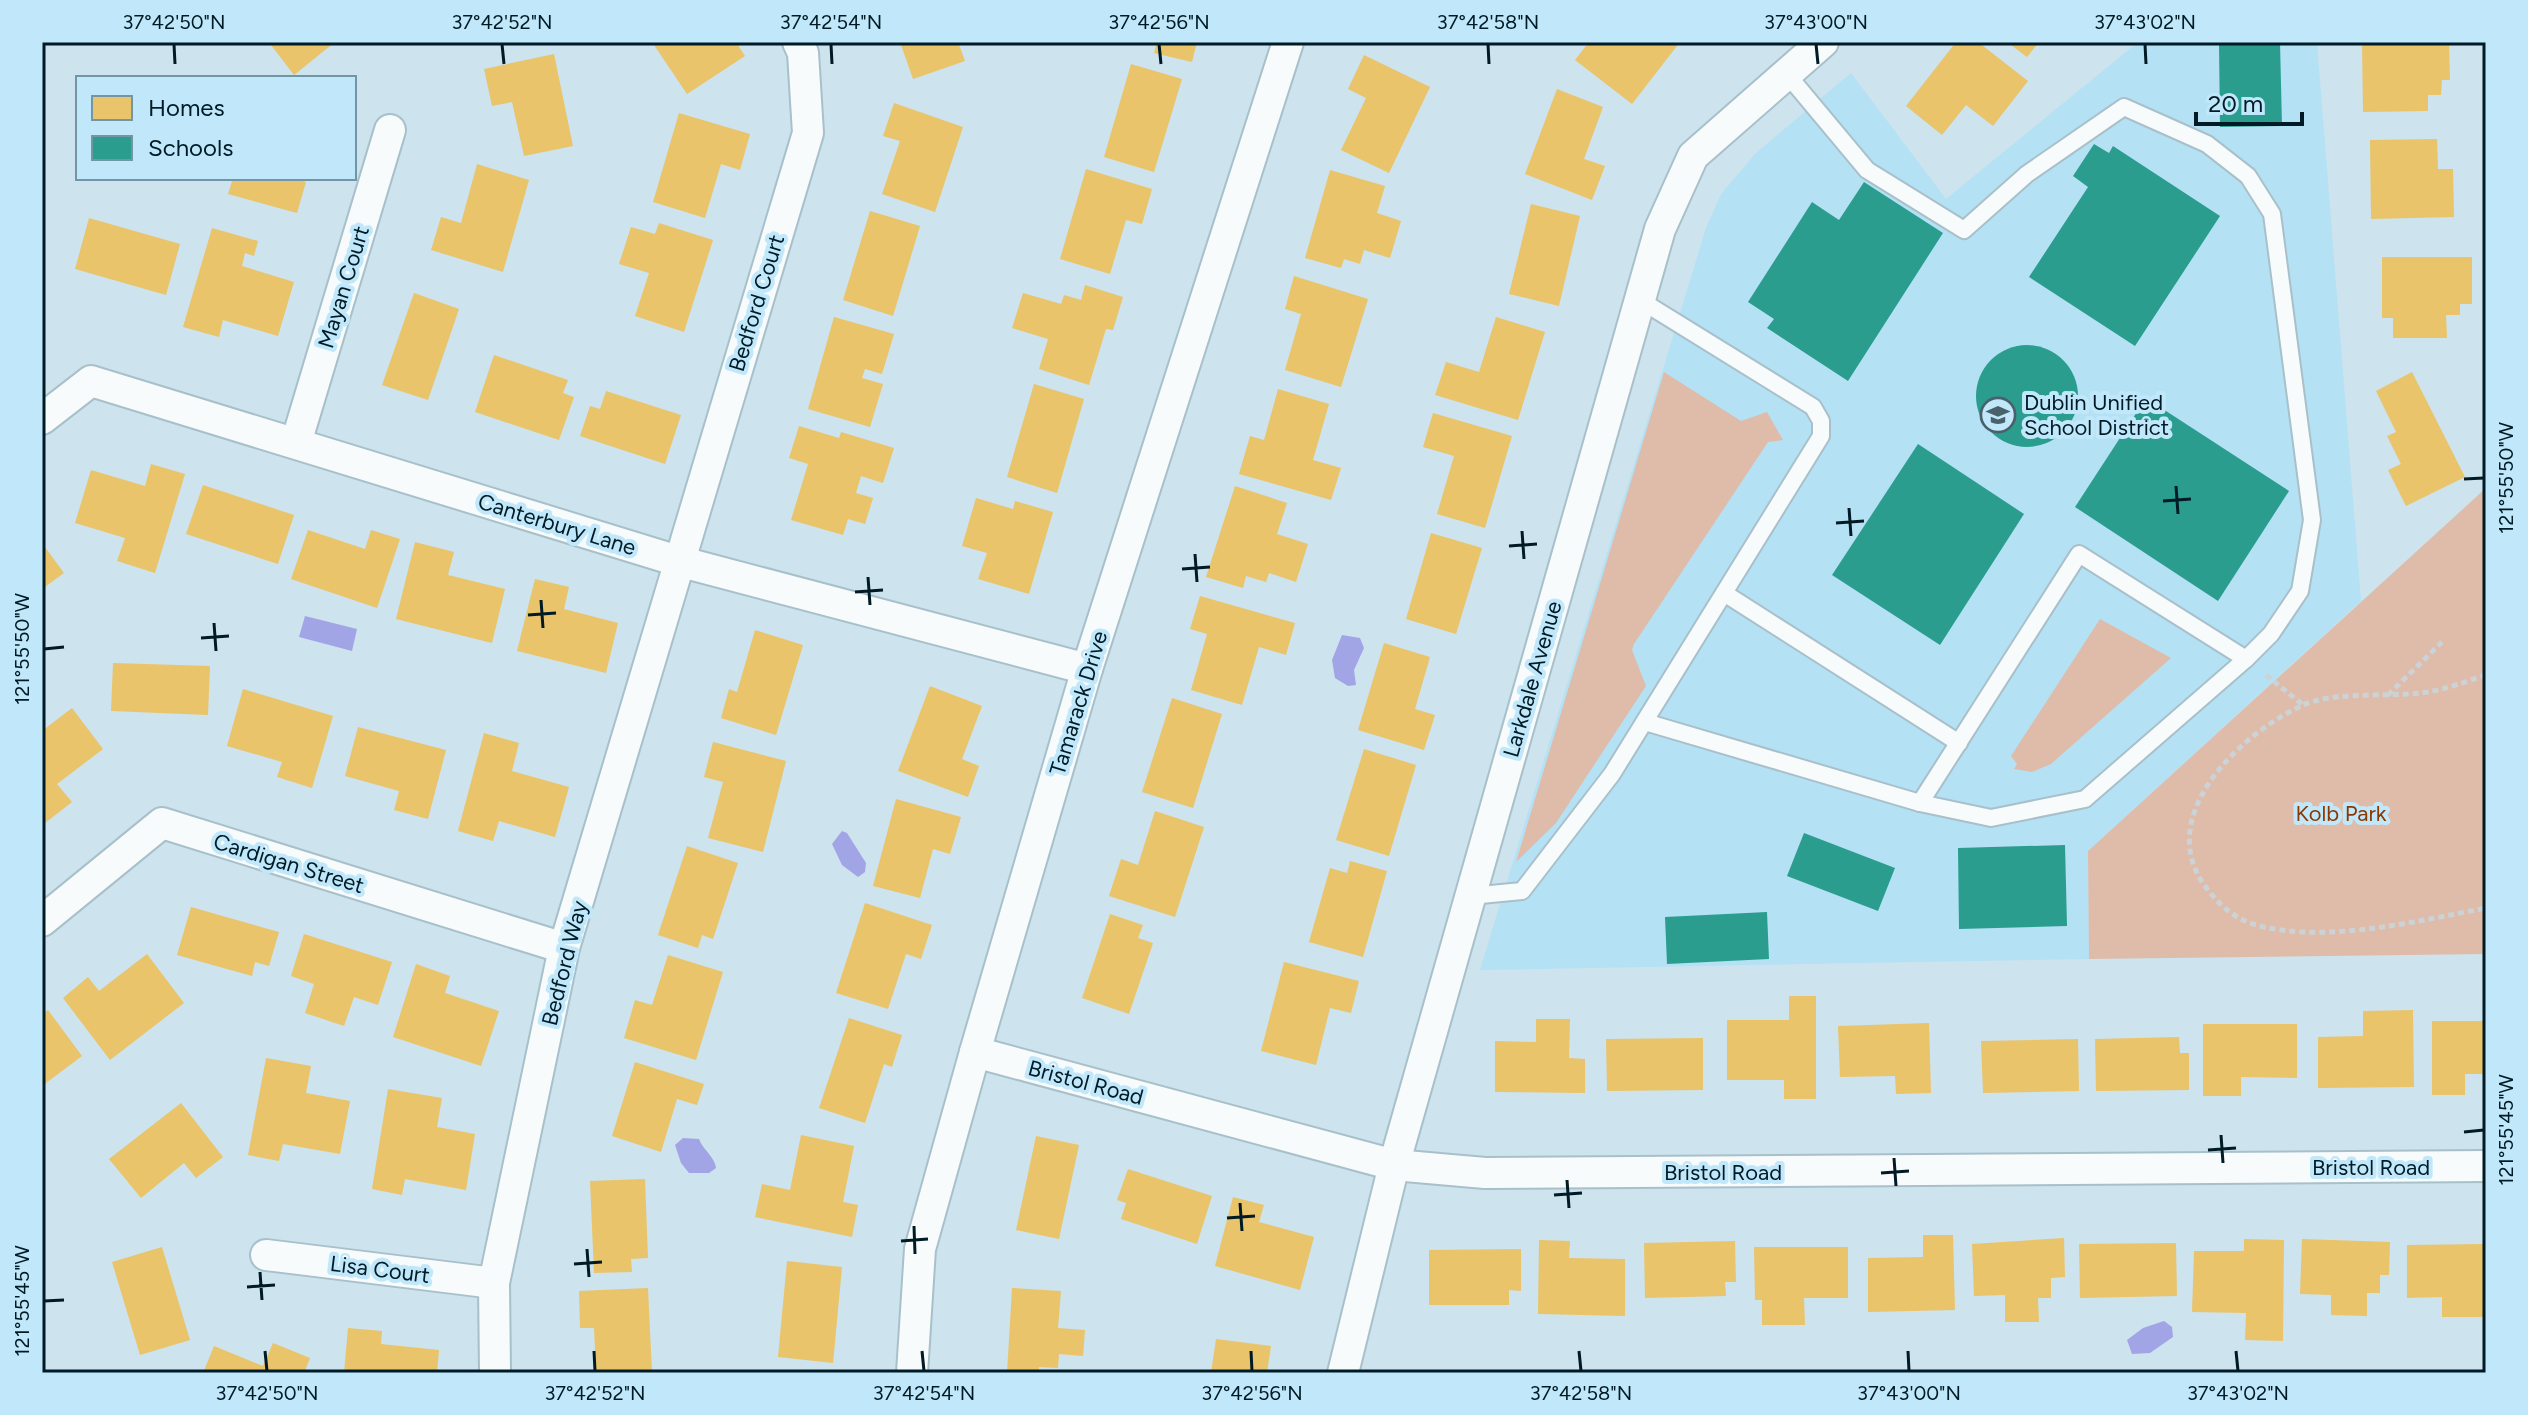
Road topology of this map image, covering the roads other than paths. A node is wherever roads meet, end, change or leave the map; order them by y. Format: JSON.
{"nodes":[{"id":1,"x":798,"y":42,"type":"edge"},
{"id":2,"x":1288,"y":42,"type":"edge"},
{"id":3,"x":1823,"y":42,"type":"edge"},
{"id":4,"x":1786,"y":73,"type":"junction"},
{"id":5,"x":390,"y":130,"type":"dead end"},
{"id":6,"x":1640,"y":300,"type":"junction"},
{"id":7,"x":42,"y":419,"type":"edge"},
{"id":8,"x":296,"y":443,"type":"junction"},
{"id":9,"x":678,"y":561,"type":"junction"},
{"id":10,"x":1724,"y":593,"type":"junction"},
{"id":11,"x":2246,"y":659,"type":"junction"},
{"id":12,"x":1087,"y":669,"type":"junction"},
{"id":13,"x":1645,"y":722,"type":"junction"},
{"id":14,"x":1959,"y":743,"type":"junction"},
{"id":15,"x":1920,"y":803,"type":"junction"},
{"id":16,"x":1470,"y":896,"type":"junction"},
{"id":17,"x":42,"y":921,"type":"edge"},
{"id":18,"x":564,"y":948,"type":"junction"},
{"id":19,"x":975,"y":1052,"type":"junction"},
{"id":20,"x":1394,"y":1165,"type":"junction"},
{"id":21,"x":2486,"y":1166,"type":"edge"},
{"id":22,"x":266,"y":1255,"type":"dead end"},
{"id":23,"x":494,"y":1283,"type":"junction"},
{"id":24,"x":495,"y":1373,"type":"edge"},
{"id":25,"x":912,"y":1373,"type":"edge"},
{"id":26,"x":1343,"y":1373,"type":"edge"}],
"edges":[{"from":1,"to":9,"type":"street","name":"Bedford Court"},
{"from":2,"to":12,"type":"street","name":"Tamarack Drive"},
{"from":3,"to":4,"type":"street","name":"Larkdale Avenue"},
{"from":4,"to":6,"type":"street","name":"Larkdale Avenue"},
{"from":4,"to":11,"type":"lane"},
{"from":5,"to":8,"type":"street","name":"Mayan Court"},
{"from":6,"to":10,"type":"lane"},
{"from":6,"to":16,"type":"street","name":"Larkdale Avenue"},
{"from":7,"to":8,"type":"street","name":"Canterbury Lane"},
{"from":8,"to":9,"type":"street","name":"Canterbury Lane"},
{"from":9,"to":12,"type":"street","name":"Canterbury Lane"},
{"from":9,"to":18,"type":"street","name":"Bedford Way"},
{"from":10,"to":13,"type":"lane"},
{"from":10,"to":14,"type":"lane"},
{"from":11,"to":14,"type":"lane"},
{"from":11,"to":15,"type":"lane"},
{"from":12,"to":19,"type":"street","name":"Tamarack Drive"},
{"from":13,"to":15,"type":"lane"},
{"from":13,"to":16,"type":"lane"},
{"from":14,"to":15,"type":"lane"},
{"from":16,"to":20,"type":"street","name":"Larkdale Avenue"},
{"from":17,"to":18,"type":"street","name":"Cardigan Street"},
{"from":18,"to":23,"type":"street","name":"Bedford Way"},
{"from":19,"to":20,"type":"street","name":"Bristol Road"},
{"from":19,"to":25,"type":"street","name":"Tamarack Drive"},
{"from":20,"to":21,"type":"street","name":"Bristol Road"},
{"from":20,"to":26,"type":"street","name":"Larkdale Avenue"},
{"from":22,"to":23,"type":"street","name":"Lisa Court"},
{"from":23,"to":24,"type":"street","name":"Bedford Way"}]}
